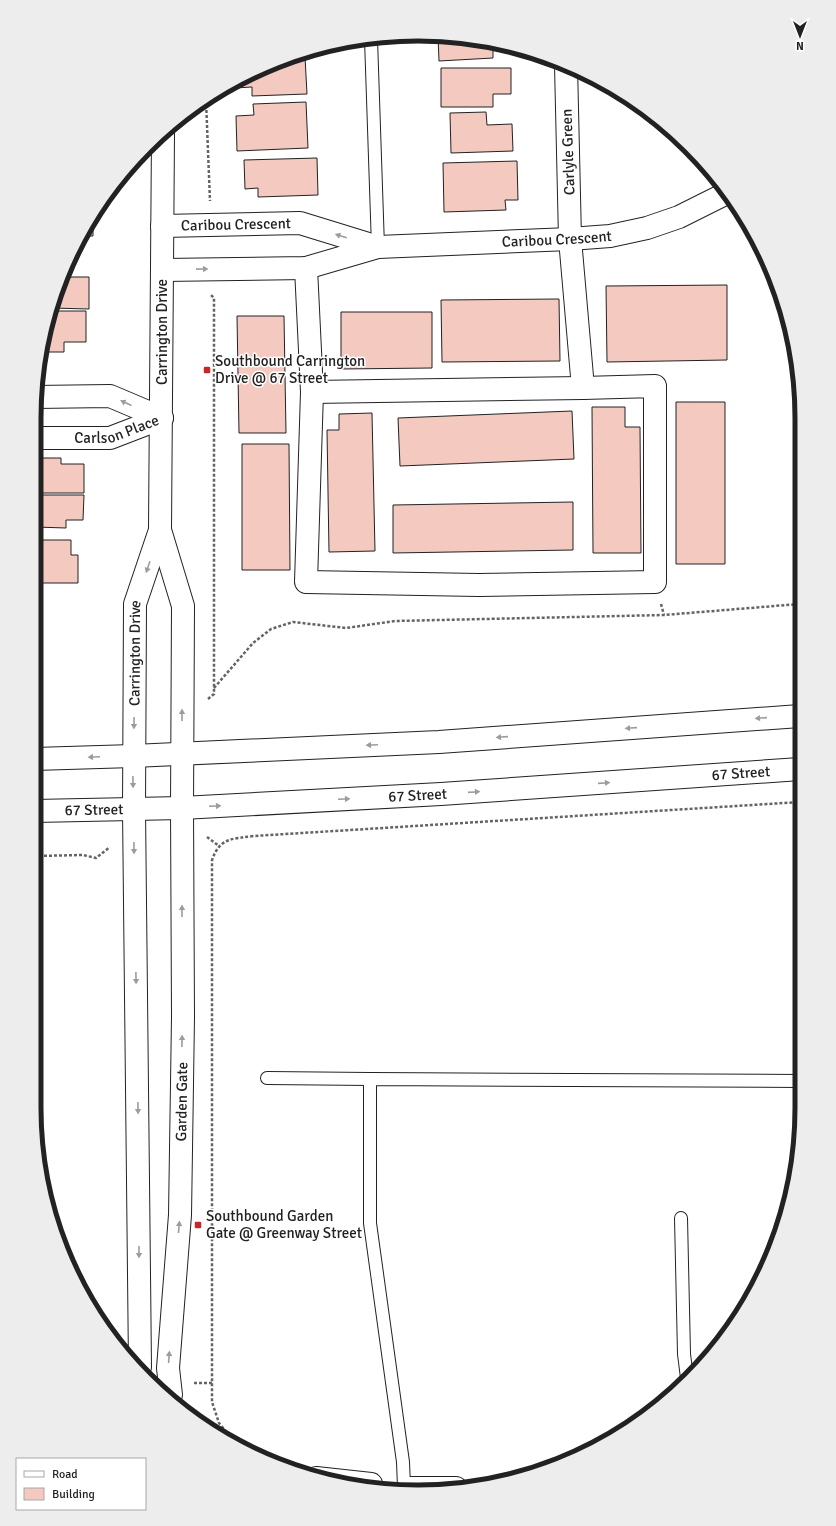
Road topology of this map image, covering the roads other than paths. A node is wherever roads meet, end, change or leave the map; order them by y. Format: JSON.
{"nodes":[{"id":1,"x":370,"y":44,"type":"edge"},
{"id":2,"x":566,"y":72,"type":"edge"},
{"id":3,"x":162,"y":141,"type":"edge"},
{"id":4,"x":722,"y":196,"type":"edge"},
{"id":5,"x":162,"y":226,"type":"junction"},
{"id":6,"x":570,"y":239,"type":"junction"},
{"id":7,"x":378,"y":248,"type":"junction"},
{"id":8,"x":306,"y":268,"type":"junction"},
{"id":9,"x":163,"y":270,"type":"junction"},
{"id":10,"x":583,"y":388,"type":"junction"},
{"id":11,"x":312,"y":392,"type":"junction"},
{"id":12,"x":42,"y":397,"type":"edge"},
{"id":13,"x":162,"y":418,"type":"junction"},
{"id":14,"x":41,"y":438,"type":"edge"},
{"id":15,"x":160,"y":530,"type":"junction"},
{"id":16,"x":795,"y":716,"type":"edge"},
{"id":17,"x":182,"y":754,"type":"junction"},
{"id":18,"x":133,"y":756,"type":"junction"},
{"id":19,"x":41,"y":759,"type":"edge"},
{"id":20,"x":795,"y":769,"type":"edge"},
{"id":21,"x":182,"y":808,"type":"junction"},
{"id":22,"x":134,"y":809,"type":"junction"},
{"id":23,"x":41,"y":811,"type":"edge"},
{"id":24,"x":267,"y":1078,"type":"dead end"},
{"id":25,"x":370,"y":1079,"type":"junction"},
{"id":26,"x":795,"y":1081,"type":"edge"},
{"id":27,"x":682,"y":1218,"type":"dead end"},
{"id":28,"x":140,"y":1363,"type":"edge"},
{"id":29,"x":686,"y":1373,"type":"edge"},
{"id":30,"x":171,"y":1392,"type":"edge"},
{"id":31,"x":404,"y":1484,"type":"edge"}],
"edges":[{"from":1,"to":7,"type":"lane"},
{"from":2,"to":6,"type":"street","name":"Carlyle Green"},
{"from":3,"to":5,"type":"street","name":"Carrington Drive"},
{"from":4,"to":6,"type":"street","name":"Caribou Crescent"},
{"from":7,"to":5,"type":"street","name":"Caribou Crescent","one_way":true},
{"from":5,"to":9,"type":"street","name":"Carrington Drive"},
{"from":6,"to":7,"type":"street","name":"Caribou Crescent"},
{"from":6,"to":10,"type":"street","name":"Carlyle Green"},
{"from":7,"to":8,"type":"street","name":"Caribou Crescent"},
{"from":9,"to":8,"type":"street","name":"Caribou Crescent","one_way":true},
{"from":8,"to":11,"type":"street"},
{"from":9,"to":13,"type":"street","name":"Carrington Drive"},
{"from":10,"to":11,"type":"street"},
{"from":10,"to":11,"type":"street"},
{"from":13,"to":12,"type":"street","name":"Carlson Place","one_way":true},
{"from":13,"to":14,"type":"street","name":"Carlson Place"},
{"from":13,"to":15,"type":"street","name":"Carrington Drive"},
{"from":17,"to":15,"type":"street","name":"Carrington Drive","one_way":true},
{"from":15,"to":18,"type":"street","name":"Carrington Drive","one_way":true},
{"from":16,"to":17,"type":"street","one_way":true},
{"from":17,"to":18,"type":"street"},
{"from":17,"to":21,"type":"street","name":"Garden Gate"},
{"from":18,"to":19,"type":"street","one_way":true},
{"from":18,"to":22,"type":"street","name":"Carrington Drive","one_way":true},
{"from":21,"to":20,"type":"street","name":"67 Street","one_way":true},
{"from":21,"to":22,"type":"street","name":"67 Street"},
{"from":30,"to":21,"type":"street","name":"Garden Gate","one_way":true},
{"from":22,"to":23,"type":"street","name":"67 Street"},
{"from":22,"to":28,"type":"street","one_way":true},
{"from":24,"to":25,"type":"lane"},
{"from":25,"to":26,"type":"lane"},
{"from":25,"to":31,"type":"lane"},
{"from":27,"to":29,"type":"lane"}]}
